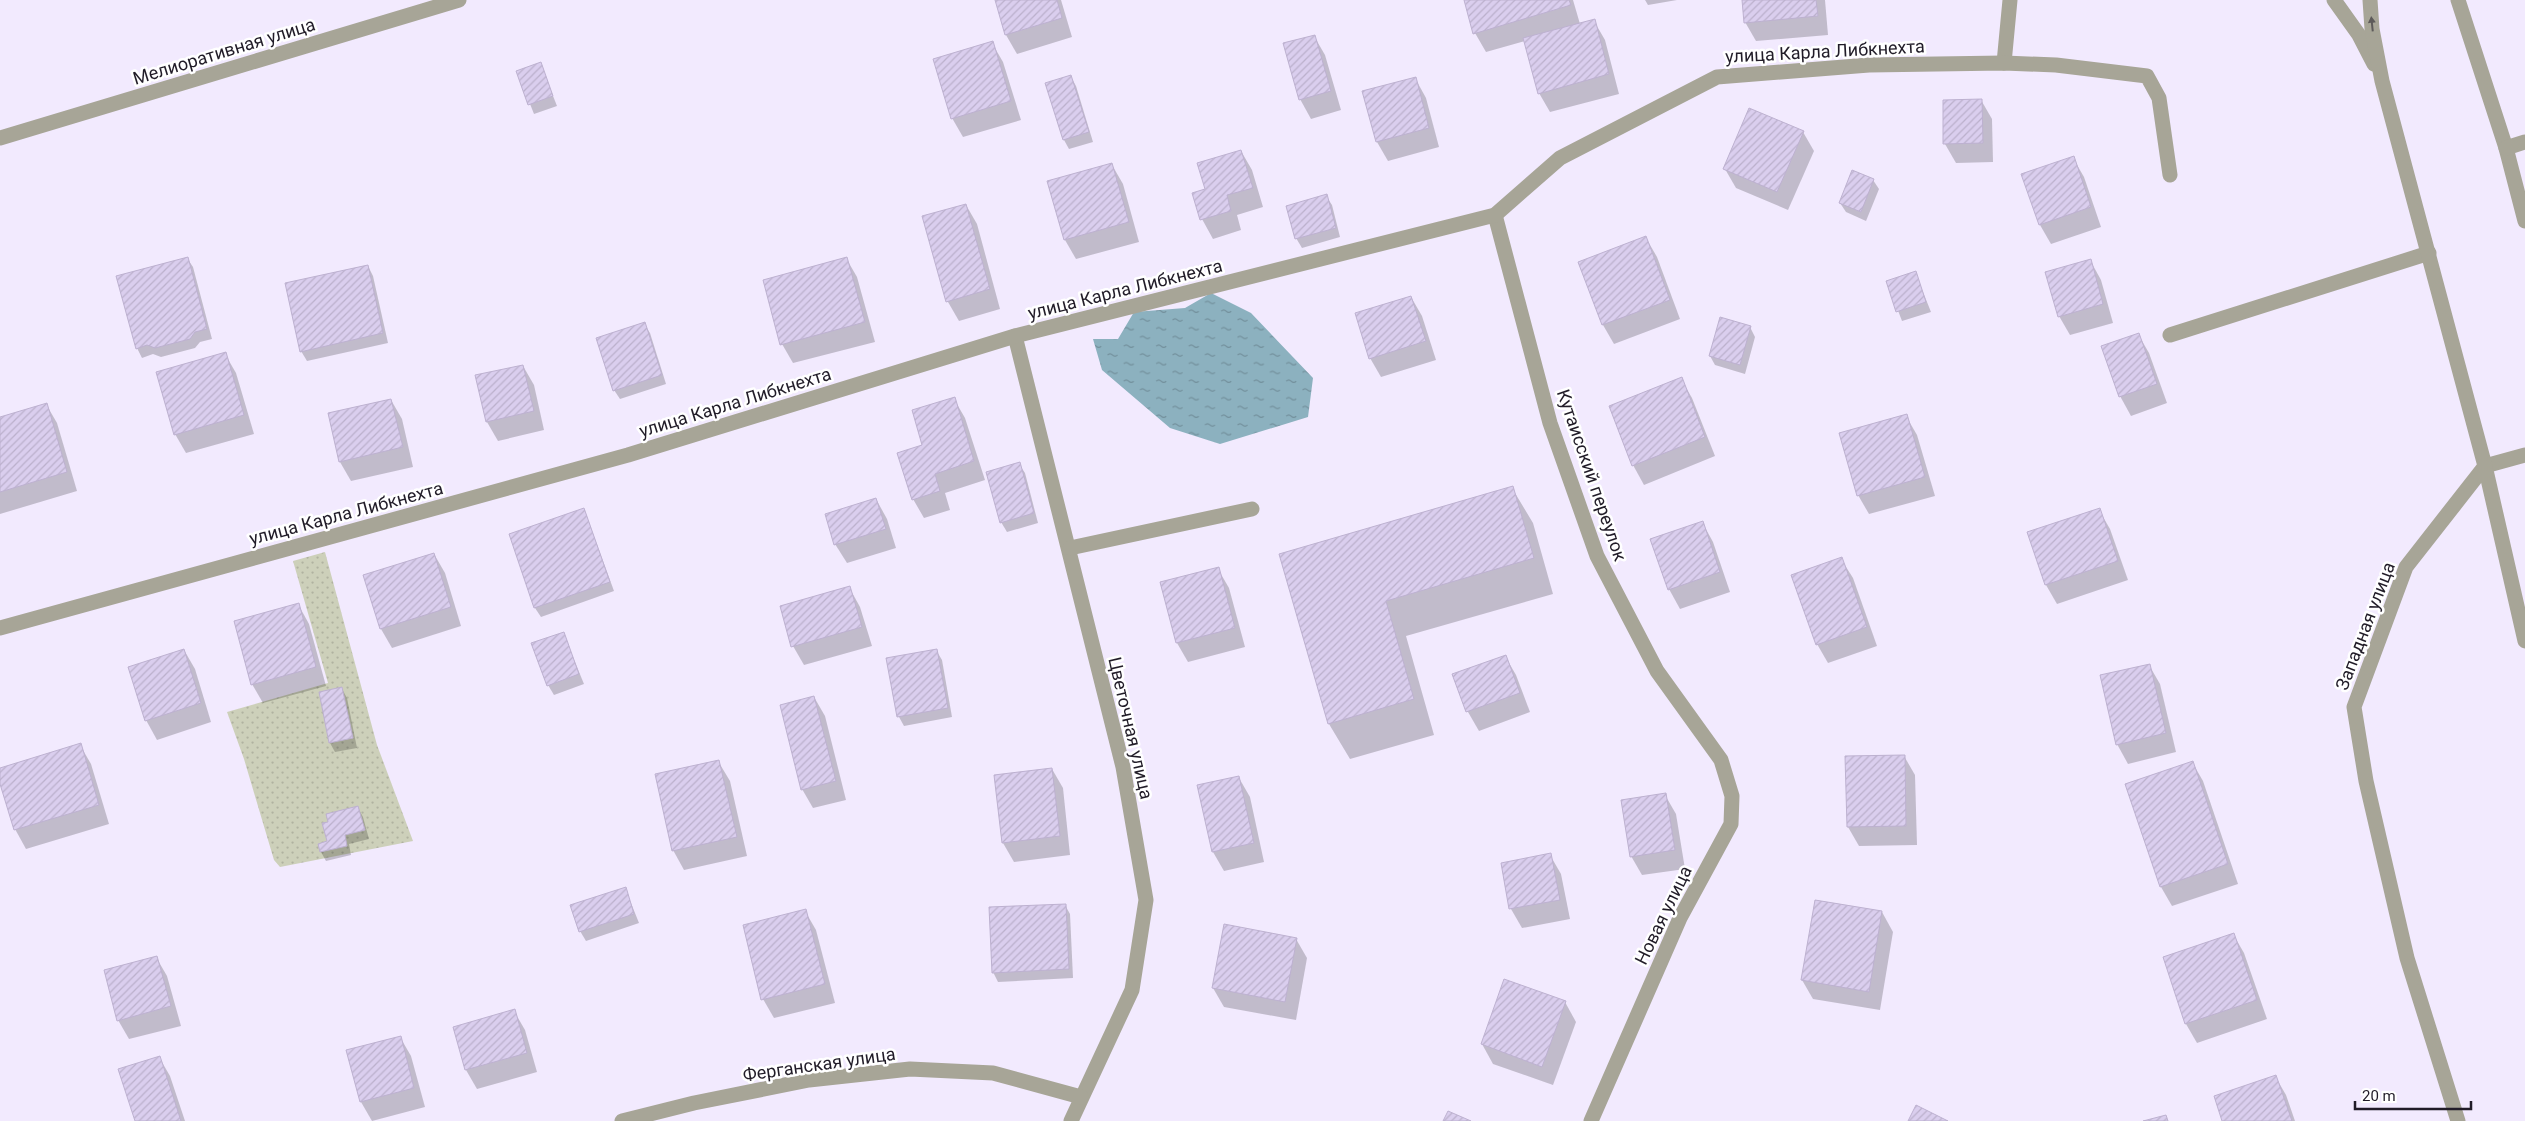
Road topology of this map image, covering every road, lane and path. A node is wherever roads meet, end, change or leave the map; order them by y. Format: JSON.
{"nodes":[{"id":1,"x":459,"y":0,"type":"edge"},
{"id":2,"x":2010,"y":0,"type":"edge"},
{"id":3,"x":2334,"y":0,"type":"edge"},
{"id":4,"x":2370,"y":0,"type":"edge"},
{"id":5,"x":2458,"y":0,"type":"edge"},
{"id":6,"x":2004,"y":62,"type":"junction"},
{"id":7,"x":2382,"y":81,"type":"junction"},
{"id":8,"x":0,"y":138,"type":"edge"},
{"id":9,"x":2525,"y":142,"type":"edge"},
{"id":10,"x":2506,"y":148,"type":"junction"},
{"id":11,"x":2170,"y":174,"type":"dead end"},
{"id":12,"x":1495,"y":216,"type":"junction"},
{"id":13,"x":2525,"y":221,"type":"edge"},
{"id":14,"x":2429,"y":253,"type":"junction"},
{"id":15,"x":2170,"y":335,"type":"dead end"},
{"id":16,"x":1015,"y":336,"type":"junction"},
{"id":17,"x":2525,"y":455,"type":"edge"},
{"id":18,"x":2485,"y":466,"type":"junction"},
{"id":19,"x":1252,"y":509,"type":"dead end"},
{"id":20,"x":1070,"y":548,"type":"junction"},
{"id":21,"x":0,"y":628,"type":"edge"},
{"id":22,"x":2525,"y":640,"type":"edge"},
{"id":23,"x":1698,"y":728,"type":"joint"},
{"id":24,"x":1081,"y":1098,"type":"junction"},
{"id":25,"x":622,"y":1121,"type":"edge"},
{"id":26,"x":1071,"y":1121,"type":"edge"},
{"id":27,"x":1591,"y":1121,"type":"edge"},
{"id":28,"x":2458,"y":1121,"type":"edge"}],
"edges":[{"from":1,"to":8,"type":"street","name":"Мелиоративная улица"},
{"from":2,"to":6,"type":"street"},
{"from":3,"to":7,"type":"street"},
{"from":7,"to":4,"type":"street","one_way":true},
{"from":5,"to":10,"type":"street"},
{"from":6,"to":11,"type":"street","name":"улица Карла Либкнехта"},
{"from":6,"to":12,"type":"street","name":"улица Карла Либкнехта"},
{"from":7,"to":14,"type":"street"},
{"from":9,"to":10,"type":"street"},
{"from":10,"to":13,"type":"street"},
{"from":12,"to":16,"type":"street","name":"улица Карла Либкнехта"},
{"from":12,"to":23,"type":"street","name":"Кутаисский переулок"},
{"from":14,"to":15,"type":"street"},
{"from":14,"to":18,"type":"street"},
{"from":16,"to":20,"type":"street","name":"Цветочная улица"},
{"from":16,"to":21,"type":"street","name":"улица Карла Либкнехта"},
{"from":17,"to":18,"type":"street"},
{"from":18,"to":22,"type":"street"},
{"from":18,"to":28,"type":"street","name":"Западная улица"},
{"from":19,"to":20,"type":"street"},
{"from":20,"to":24,"type":"street","name":"Цветочная улица"},
{"from":23,"to":27,"type":"street","name":"Новая улица"},
{"from":24,"to":25,"type":"street","name":"Ферганская улица"},
{"from":24,"to":26,"type":"street","name":"Цветочная улица"}]}
